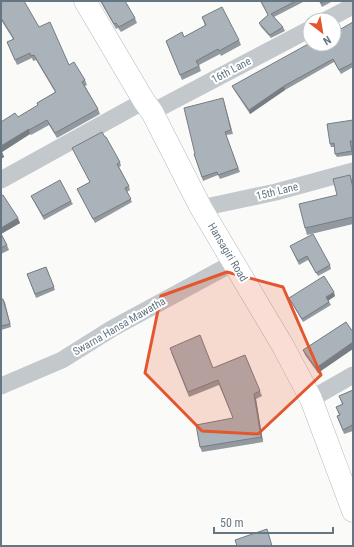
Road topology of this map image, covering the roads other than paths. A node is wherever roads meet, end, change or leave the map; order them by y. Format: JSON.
{"nodes":[{"id":1,"x":85,"y":1,"type":"edge"},
{"id":2,"x":353,"y":6,"type":"edge"},
{"id":3,"x":341,"y":12,"type":"edge"},
{"id":4,"x":302,"y":33,"type":"edge"},
{"id":5,"x":148,"y":106,"type":"junction"},
{"id":6,"x":353,"y":171,"type":"edge"},
{"id":7,"x":1,"y":180,"type":"edge"},
{"id":8,"x":201,"y":208,"type":"junction"},
{"id":9,"x":234,"y":262,"type":"junction"},
{"id":10,"x":353,"y":375,"type":"edge"},
{"id":11,"x":1,"y":386,"type":"edge"},
{"id":12,"x":311,"y":399,"type":"junction"},
{"id":13,"x":353,"y":511,"type":"edge"}],
"edges":[{"from":1,"to":5,"type":"street","name":"Hansagiri Road"},
{"from":2,"to":3,"type":"street"},
{"from":4,"to":5,"type":"street","name":"16th Lane"},
{"from":5,"to":7,"type":"street","name":"16th Lane"},
{"from":5,"to":8,"type":"street","name":"Hansagiri Road"},
{"from":6,"to":8,"type":"street","name":"15th Lane"},
{"from":8,"to":9,"type":"street","name":"Hansagiri Road"},
{"from":9,"to":11,"type":"street","name":"Swarna Hansa Mawatha"},
{"from":9,"to":12,"type":"street","name":"Hansagiri Road"},
{"from":10,"to":12,"type":"street"},
{"from":12,"to":13,"type":"street","name":"Hansagiri Road"}]}
